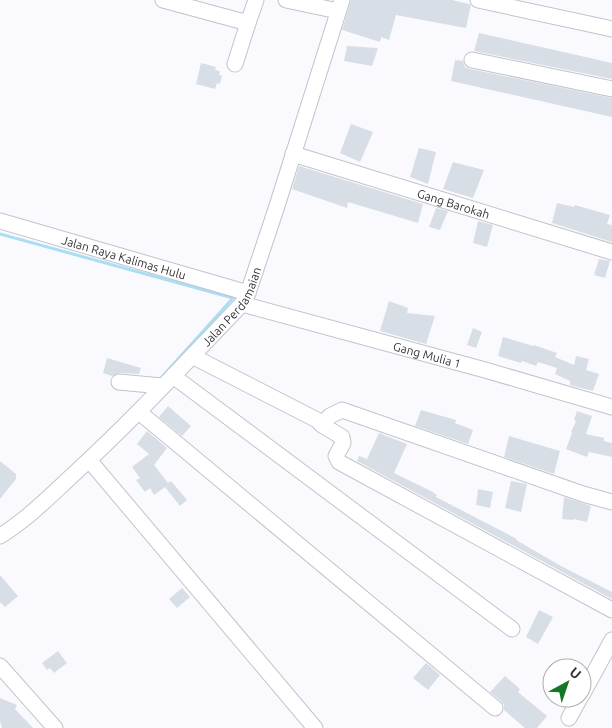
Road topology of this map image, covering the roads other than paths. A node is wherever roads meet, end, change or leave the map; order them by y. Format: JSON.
{"nodes":[{"id":1,"x":163,"y":0,"type":"edge"},
{"id":2,"x":256,"y":0,"type":"edge"},
{"id":3,"x":286,"y":0,"type":"edge"},
{"id":4,"x":478,"y":0,"type":"edge"},
{"id":5,"x":340,"y":5,"type":"edge"},
{"id":6,"x":248,"y":23,"type":"junction"},
{"id":7,"x":612,"y":30,"type":"edge"},
{"id":8,"x":472,"y":60,"type":"dead end"},
{"id":9,"x":235,"y":64,"type":"dead end"},
{"id":10,"x":612,"y":89,"type":"edge"},
{"id":11,"x":293,"y":154,"type":"junction"},
{"id":12,"x":0,"y":221,"type":"edge"},
{"id":13,"x":612,"y":252,"type":"edge"},
{"id":14,"x":245,"y":299,"type":"junction"},
{"id":15,"x":192,"y":356,"type":"junction"},
{"id":16,"x":167,"y":381,"type":"junction"},
{"id":17,"x":119,"y":382,"type":"dead end"},
{"id":18,"x":612,"y":407,"type":"edge"},
{"id":19,"x":139,"y":412,"type":"junction"},
{"id":20,"x":322,"y":425,"type":"junction"},
{"id":21,"x":89,"y":460,"type":"junction"},
{"id":22,"x":612,"y":502,"type":"edge"},
{"id":23,"x":0,"y":536,"type":"edge"},
{"id":24,"x":612,"y":610,"type":"edge"},
{"id":25,"x":512,"y":629,"type":"dead end"},
{"id":26,"x":612,"y":640,"type":"edge"},
{"id":27,"x":0,"y":666,"type":"edge"},
{"id":28,"x":592,"y":677,"type":"edge"},
{"id":29,"x":495,"y":708,"type":"dead end"},
{"id":30,"x":575,"y":708,"type":"edge"},
{"id":31,"x":570,"y":718,"type":"dead end"},
{"id":32,"x":55,"y":728,"type":"edge"},
{"id":33,"x":315,"y":728,"type":"edge"}],
"edges":[{"from":1,"to":6,"type":"street"},
{"from":2,"to":6,"type":"street"},
{"from":3,"to":5,"type":"street"},
{"from":4,"to":7,"type":"street"},
{"from":5,"to":11,"type":"street","name":"Jalan Perdamaian"},
{"from":6,"to":9,"type":"street"},
{"from":8,"to":10,"type":"street"},
{"from":11,"to":13,"type":"street","name":"Gang Barokah"},
{"from":11,"to":14,"type":"street","name":"Jalan Perdamaian"},
{"from":12,"to":14,"type":"street","name":"Jalan Raya Kalimas Hulu"},
{"from":14,"to":15,"type":"street","name":"Jalan Perdamaian"},
{"from":14,"to":18,"type":"street","name":"Gang Mulia 1"},
{"from":15,"to":16,"type":"street","name":"Jalan Perdamaian"},
{"from":15,"to":20,"type":"street"},
{"from":16,"to":17,"type":"street"},
{"from":16,"to":19,"type":"street","name":"Jalan Perdamaian"},
{"from":16,"to":25,"type":"street"},
{"from":19,"to":21,"type":"street","name":"Jalan Perdamaian"},
{"from":19,"to":29,"type":"street"},
{"from":20,"to":22,"type":"street"},
{"from":20,"to":24,"type":"street"},
{"from":21,"to":23,"type":"street","name":"Jalan Perdamaian"},
{"from":21,"to":33,"type":"street"},
{"from":26,"to":28,"type":"street"},
{"from":27,"to":32,"type":"street"},
{"from":30,"to":31,"type":"street"}]}
